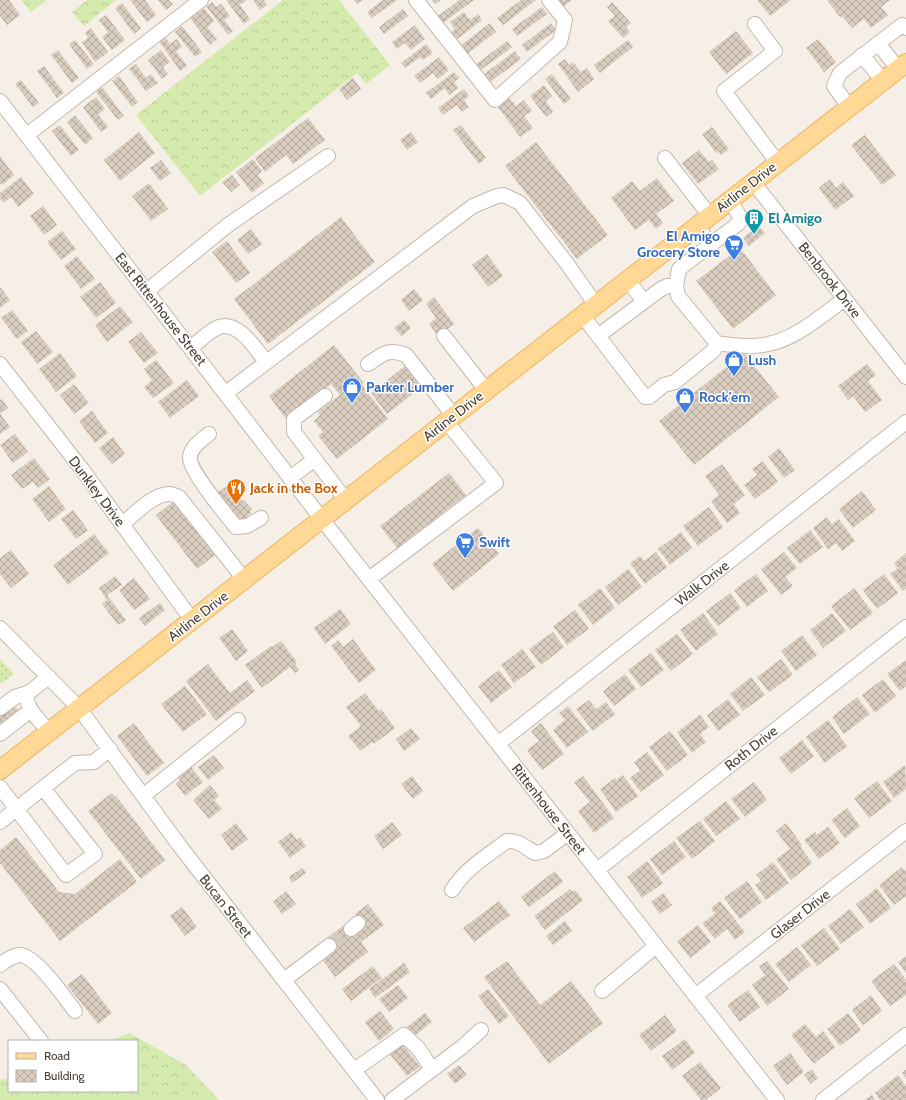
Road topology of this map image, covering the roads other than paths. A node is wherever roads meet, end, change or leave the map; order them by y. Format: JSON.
{"nodes":[{"id":1,"x":201,"y":0,"type":"edge"},
{"id":2,"x":416,"y":0,"type":"edge"},
{"id":3,"x":549,"y":0,"type":"edge"},
{"id":4,"x":755,"y":24,"type":"dead end"},
{"id":5,"x":906,"y":28,"type":"edge"},
{"id":6,"x":878,"y":44,"type":"junction"},
{"id":7,"x":862,"y":55,"type":"junction"},
{"id":8,"x":902,"y":66,"type":"edge"},
{"id":9,"x":882,"y":81,"type":"junction"},
{"id":10,"x":0,"y":101,"type":"edge"},
{"id":11,"x":849,"y":107,"type":"junction"},
{"id":12,"x":27,"y":134,"type":"junction"},
{"id":13,"x":328,"y":156,"type":"dead end"},
{"id":14,"x":665,"y":158,"type":"dead end"},
{"id":15,"x":778,"y":163,"type":"junction"},
{"id":16,"x":754,"y":182,"type":"junction"},
{"id":17,"x":730,"y":200,"type":"junction"},
{"id":18,"x":703,"y":221,"type":"junction"},
{"id":19,"x":711,"y":245,"type":"junction"},
{"id":20,"x":670,"y":247,"type":"junction"},
{"id":21,"x":685,"y":265,"type":"junction"},
{"id":22,"x":627,"y":280,"type":"junction"},
{"id":23,"x":676,"y":286,"type":"junction"},
{"id":24,"x":147,"y":291,"type":"junction"},
{"id":25,"x":845,"y":299,"type":"junction"},
{"id":26,"x":644,"y":301,"type":"junction"},
{"id":27,"x":589,"y":310,"type":"junction"},
{"id":28,"x":444,"y":336,"type":"dead end"},
{"id":29,"x":598,"y":336,"type":"junction"},
{"id":30,"x":715,"y":343,"type":"junction"},
{"id":31,"x":191,"y":348,"type":"junction"},
{"id":32,"x":266,"y":362,"type":"junction"},
{"id":33,"x":0,"y":364,"type":"edge"},
{"id":34,"x":368,"y":364,"type":"dead end"},
{"id":35,"x":906,"y":377,"type":"edge"},
{"id":36,"x":486,"y":390,"type":"junction"},
{"id":37,"x":226,"y":393,"type":"junction"},
{"id":38,"x":325,"y":396,"type":"dead end"},
{"id":39,"x":450,"y":418,"type":"junction"},
{"id":40,"x":906,"y":422,"type":"edge"},
{"id":41,"x":209,"y":434,"type":"dead end"},
{"id":42,"x":315,"y":459,"type":"junction"},
{"id":43,"x":290,"y":478,"type":"junction"},
{"id":44,"x":346,"y":499,"type":"junction"},
{"id":45,"x":261,"y":518,"type":"dead end"},
{"id":46,"x":321,"y":518,"type":"junction"},
{"id":47,"x":122,"y":525,"type":"junction"},
{"id":48,"x":244,"y":579,"type":"junction"},
{"id":49,"x":369,"y":579,"type":"junction"},
{"id":50,"x":192,"y":620,"type":"junction"},
{"id":51,"x":906,"y":627,"type":"edge"},
{"id":52,"x":0,"y":628,"type":"edge"},
{"id":53,"x":49,"y":677,"type":"junction"},
{"id":54,"x":28,"y":693,"type":"junction"},
{"id":55,"x":0,"y":708,"type":"edge"},
{"id":56,"x":79,"y":708,"type":"junction"},
{"id":57,"x":31,"y":710,"type":"junction"},
{"id":58,"x":238,"y":720,"type":"dead end"},
{"id":59,"x":49,"y":732,"type":"junction"},
{"id":60,"x":0,"y":734,"type":"edge"},
{"id":61,"x":498,"y":744,"type":"junction"},
{"id":62,"x":110,"y":749,"type":"junction"},
{"id":63,"x":0,"y":770,"type":"edge"},
{"id":64,"x":0,"y":787,"type":"edge"},
{"id":65,"x":43,"y":788,"type":"junction"},
{"id":66,"x":143,"y":796,"type":"junction"},
{"id":67,"x":16,"y":809,"type":"junction"},
{"id":68,"x":0,"y":822,"type":"edge"},
{"id":69,"x":906,"y":832,"type":"edge"},
{"id":70,"x":568,"y":833,"type":"junction"},
{"id":71,"x":597,"y":870,"type":"junction"},
{"id":72,"x":452,"y":890,"type":"dead end"},
{"id":73,"x":329,"y":946,"type":"tunnel mouth"},
{"id":74,"x":656,"y":946,"type":"junction"},
{"id":75,"x":0,"y":965,"type":"edge"},
{"id":76,"x":284,"y":980,"type":"junction"},
{"id":77,"x":0,"y":989,"type":"edge"},
{"id":78,"x":602,"y":991,"type":"dead end"},
{"id":79,"x":695,"y":996,"type":"junction"},
{"id":80,"x":75,"y":1011,"type":"dead end"},
{"id":81,"x":482,"y":1030,"type":"dead end"},
{"id":82,"x":906,"y":1035,"type":"edge"},
{"id":83,"x":40,"y":1040,"type":"edge"},
{"id":84,"x":432,"y":1069,"type":"junction"},
{"id":85,"x":354,"y":1070,"type":"junction"},
{"id":86,"x":377,"y":1100,"type":"edge"},
{"id":87,"x":392,"y":1100,"type":"edge"},
{"id":88,"x":777,"y":1100,"type":"edge"},
{"id":89,"x":823,"y":1100,"type":"edge"}],
"edges":[{"from":1,"to":12,"type":"street"},
{"from":2,"to":3,"type":"street"},
{"from":4,"to":15,"type":"street"},
{"from":5,"to":6,"type":"street"},
{"from":6,"to":7,"type":"street"},
{"from":6,"to":8,"type":"street"},
{"from":7,"to":9,"type":"street"},
{"from":7,"to":11,"type":"street"},
{"from":8,"to":9,"type":"main road","name":"Airline Drive"},
{"from":9,"to":11,"type":"main road","name":"Airline Drive"},
{"from":10,"to":12,"type":"street","name":"East Rittenhouse Street"},
{"from":11,"to":15,"type":"main road","name":"Airline Drive"},
{"from":12,"to":24,"type":"street","name":"East Rittenhouse Street"},
{"from":13,"to":24,"type":"street"},
{"from":14,"to":18,"type":"street"},
{"from":15,"to":16,"type":"main road","name":"Airline Drive"},
{"from":16,"to":17,"type":"main road","name":"Airline Drive"},
{"from":16,"to":25,"type":"street","name":"Benbrook Drive"},
{"from":17,"to":18,"type":"main road","name":"Airline Drive"},
{"from":17,"to":19,"type":"street"},
{"from":18,"to":19,"type":"street"},
{"from":18,"to":20,"type":"main road","name":"Airline Drive"},
{"from":19,"to":21,"type":"street"},
{"from":20,"to":21,"type":"street"},
{"from":20,"to":22,"type":"main road","name":"Airline Drive"},
{"from":21,"to":23,"type":"street"},
{"from":22,"to":26,"type":"street"},
{"from":22,"to":27,"type":"main road","name":"Airline Drive"},
{"from":23,"to":26,"type":"street"},
{"from":23,"to":30,"type":"street"},
{"from":24,"to":31,"type":"street","name":"East Rittenhouse Street"},
{"from":25,"to":30,"type":"street"},
{"from":25,"to":35,"type":"street","name":"Benbrook Drive"},
{"from":26,"to":29,"type":"street"},
{"from":27,"to":29,"type":"street"},
{"from":27,"to":32,"type":"street"},
{"from":27,"to":36,"type":"main road","name":"Airline Drive"},
{"from":28,"to":36,"type":"street"},
{"from":29,"to":30,"type":"street"},
{"from":31,"to":32,"type":"street"},
{"from":31,"to":37,"type":"street","name":"East Rittenhouse Street"},
{"from":32,"to":37,"type":"street"},
{"from":33,"to":47,"type":"street","name":"Dunkley Drive"},
{"from":34,"to":39,"type":"street"},
{"from":36,"to":39,"type":"main road","name":"Airline Drive"},
{"from":37,"to":43,"type":"street","name":"East Rittenhouse Street"},
{"from":38,"to":42,"type":"street"},
{"from":39,"to":44,"type":"main road","name":"Airline Drive"},
{"from":39,"to":49,"type":"street"},
{"from":40,"to":61,"type":"street","name":"Walk Drive"},
{"from":41,"to":45,"type":"street"},
{"from":42,"to":43,"type":"street"},
{"from":42,"to":44,"type":"street"},
{"from":43,"to":46,"type":"street","name":"East Rittenhouse Street"},
{"from":44,"to":46,"type":"main road","name":"Airline Drive"},
{"from":46,"to":48,"type":"main road","name":"Airline Drive"},
{"from":46,"to":49,"type":"street","name":"Rittenhouse Street"},
{"from":47,"to":48,"type":"street"},
{"from":47,"to":50,"type":"street","name":"Dunkley Drive"},
{"from":48,"to":50,"type":"main road","name":"Airline Drive"},
{"from":49,"to":61,"type":"street","name":"Rittenhouse Street"},
{"from":50,"to":56,"type":"main road","name":"Airline Drive"},
{"from":51,"to":71,"type":"street","name":"Roth Drive"},
{"from":52,"to":53,"type":"street","name":"Bucan Street"},
{"from":53,"to":54,"type":"street"},
{"from":53,"to":56,"type":"street","name":"Bucan Street"},
{"from":54,"to":55,"type":"street"},
{"from":54,"to":57,"type":"street"},
{"from":56,"to":59,"type":"main road","name":"Airline Drive"},
{"from":56,"to":62,"type":"street","name":"Bucan Street"},
{"from":57,"to":59,"type":"street"},
{"from":57,"to":60,"type":"street"},
{"from":58,"to":66,"type":"street"},
{"from":59,"to":63,"type":"main road","name":"Airline Drive"},
{"from":61,"to":70,"type":"street","name":"Rittenhouse Street"},
{"from":62,"to":65,"type":"street"},
{"from":62,"to":66,"type":"street","name":"Bucan Street"},
{"from":64,"to":67,"type":"street"},
{"from":65,"to":67,"type":"street"},
{"from":65,"to":67,"type":"street"},
{"from":66,"to":76,"type":"street","name":"Bucan Street"},
{"from":67,"to":68,"type":"street"},
{"from":69,"to":79,"type":"street","name":"Glaser Drive"},
{"from":70,"to":71,"type":"street","name":"Rittenhouse Street"},
{"from":70,"to":72,"type":"street"},
{"from":71,"to":74,"type":"street","name":"Rittenhouse Street"},
{"from":73,"to":76,"type":"street"},
{"from":74,"to":78,"type":"street"},
{"from":74,"to":79,"type":"street","name":"Rittenhouse Street"},
{"from":75,"to":80,"type":"street"},
{"from":76,"to":85,"type":"street","name":"Bucan Street"},
{"from":77,"to":83,"type":"street"},
{"from":79,"to":88,"type":"street","name":"Rittenhouse Street"},
{"from":81,"to":84,"type":"street"},
{"from":82,"to":89,"type":"street"},
{"from":84,"to":85,"type":"street"},
{"from":84,"to":87,"type":"street"},
{"from":85,"to":86,"type":"street","name":"Bucan Street"}]}
